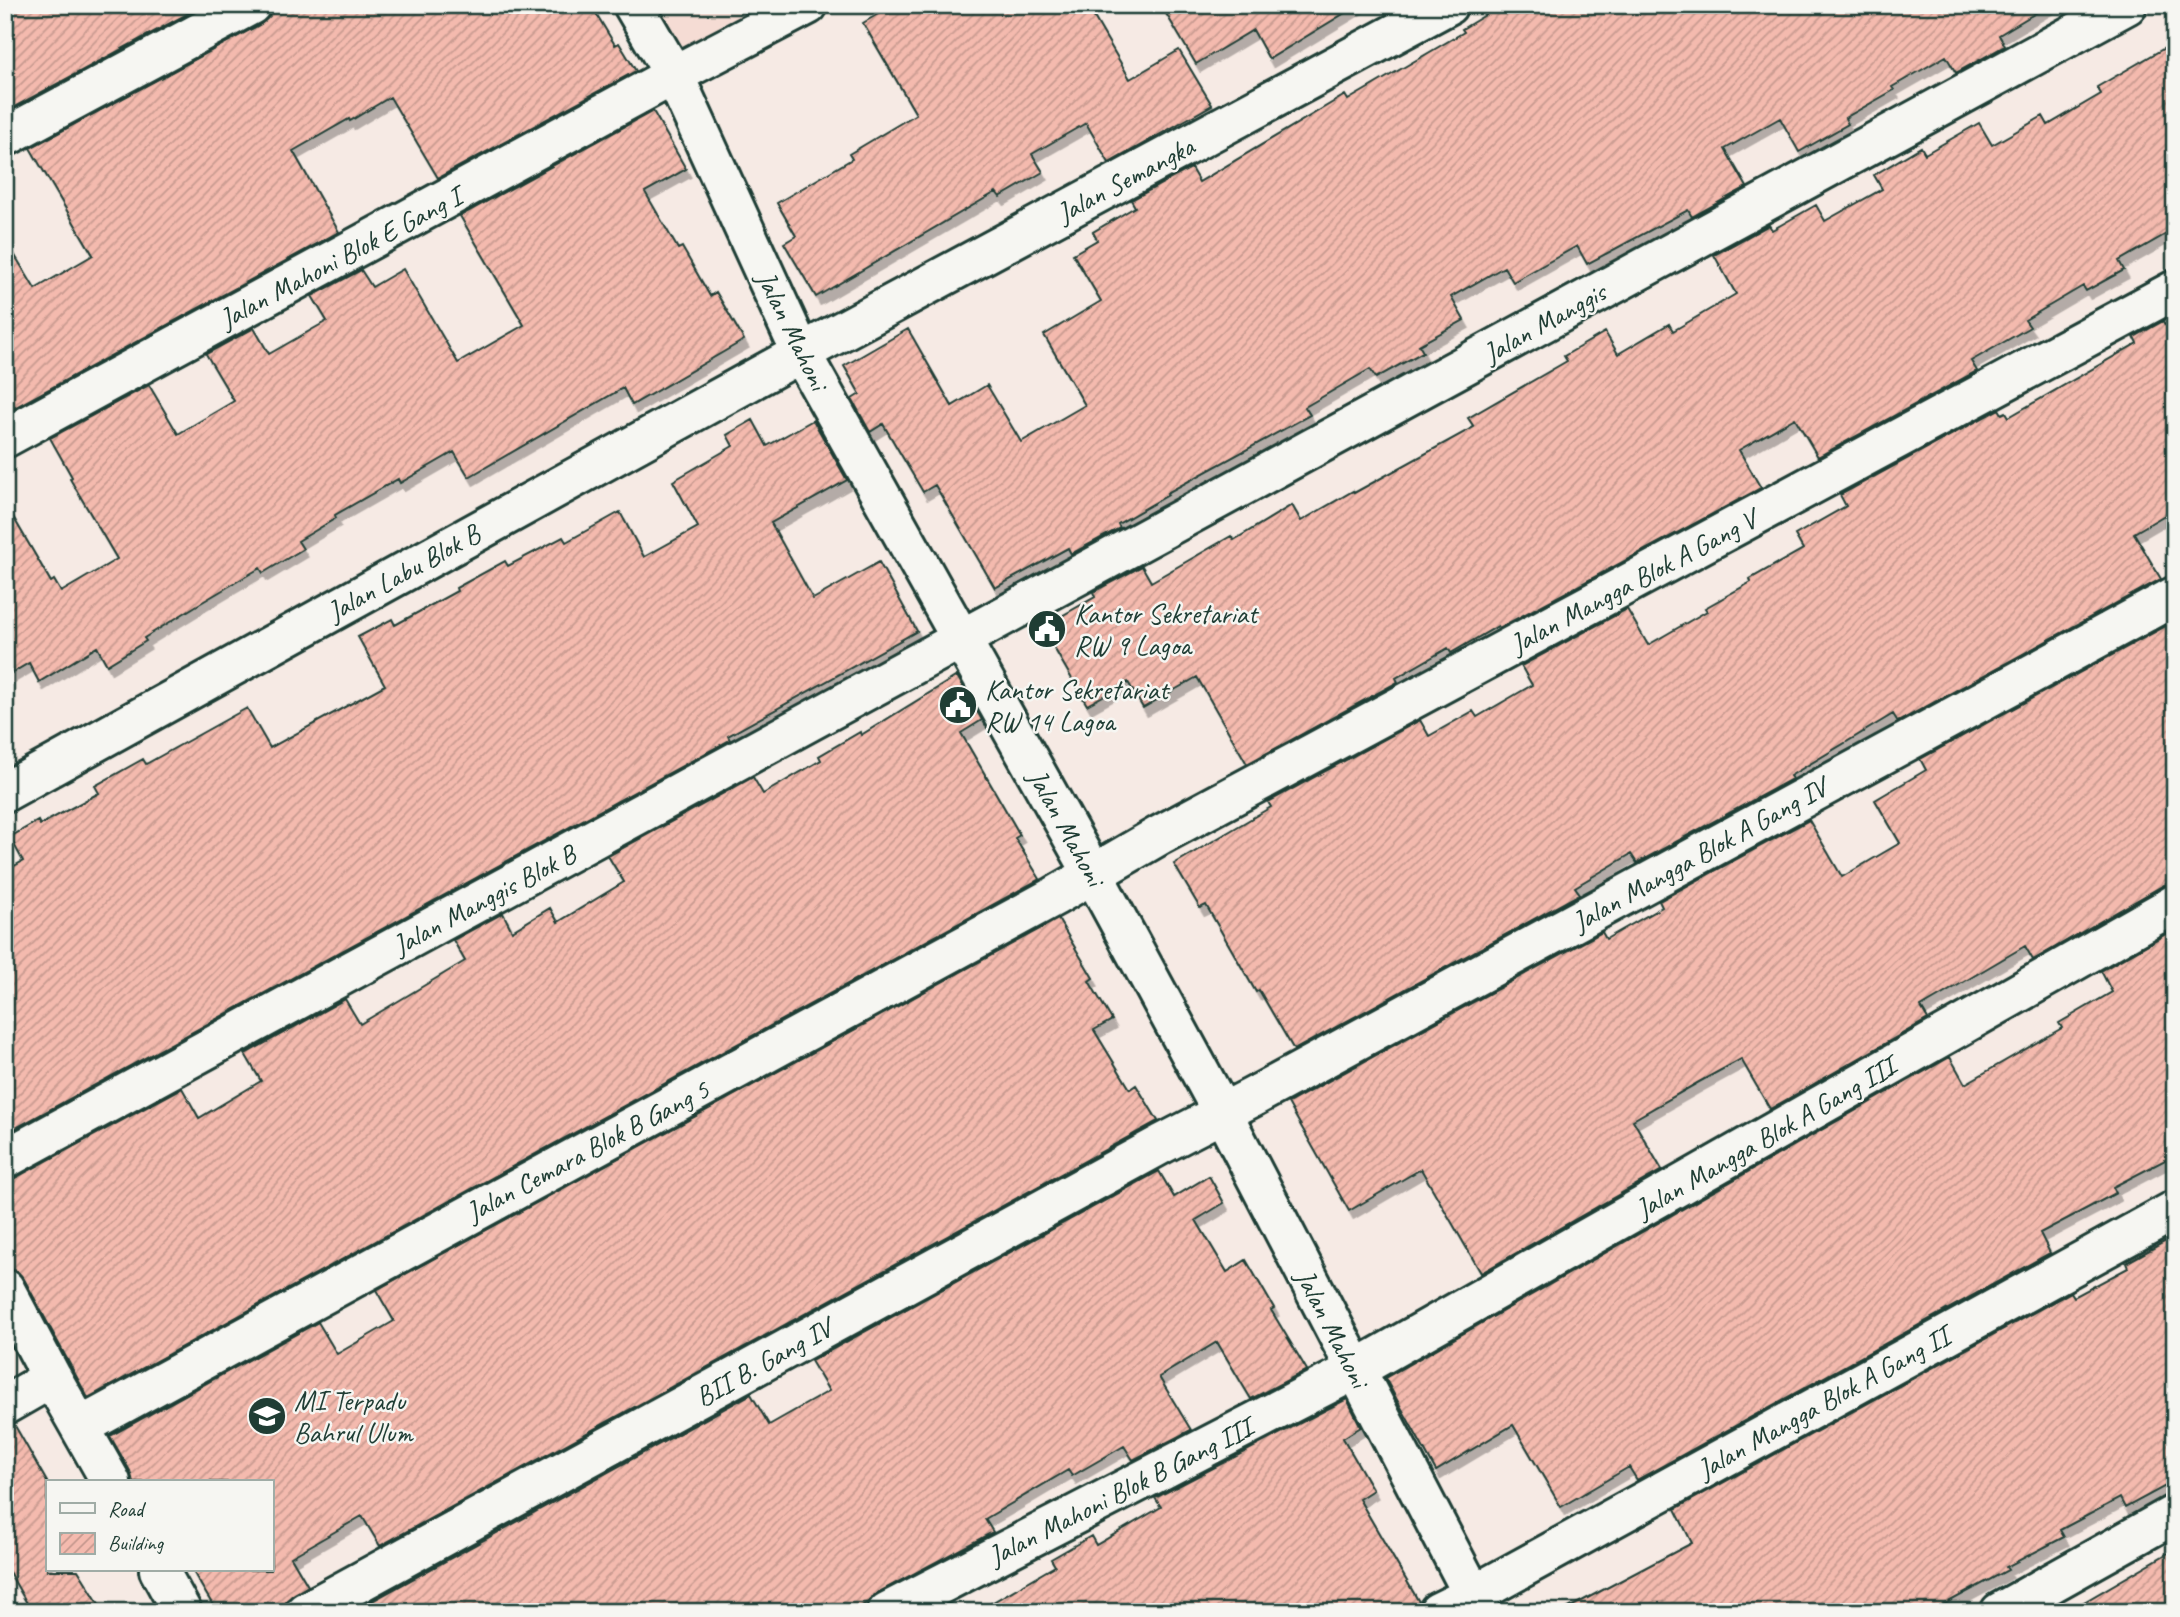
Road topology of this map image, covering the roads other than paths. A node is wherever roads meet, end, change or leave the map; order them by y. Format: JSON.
{"nodes":[{"id":1,"x":251,"y":5,"type":"edge"},
{"id":2,"x":633,"y":5,"type":"edge"},
{"id":3,"x":808,"y":5,"type":"edge"},
{"id":4,"x":1448,"y":5,"type":"edge"},
{"id":5,"x":2127,"y":5,"type":"edge"},
{"id":6,"x":674,"y":75,"type":"junction"},
{"id":7,"x":5,"y":137,"type":"edge"},
{"id":8,"x":2175,"y":290,"type":"edge"},
{"id":9,"x":801,"y":353,"type":"junction"},
{"id":10,"x":5,"y":438,"type":"edge"},
{"id":11,"x":2175,"y":596,"type":"edge"},
{"id":12,"x":962,"y":640,"type":"junction"},
{"id":13,"x":5,"y":792,"type":"edge"},
{"id":14,"x":1093,"y":874,"type":"junction"},
{"id":15,"x":2175,"y":904,"type":"edge"},
{"id":16,"x":1222,"y":1112,"type":"junction"},
{"id":17,"x":5,"y":1158,"type":"edge"},
{"id":18,"x":2175,"y":1210,"type":"edge"},
{"id":19,"x":5,"y":1289,"type":"edge"},
{"id":20,"x":1355,"y":1370,"type":"junction"},
{"id":21,"x":52,"y":1378,"type":"junction"},
{"id":22,"x":5,"y":1405,"type":"edge"},
{"id":23,"x":80,"y":1427,"type":"junction"},
{"id":24,"x":110,"y":1480,"type":"edge"},
{"id":25,"x":2175,"y":1514,"type":"edge"},
{"id":26,"x":160,"y":1572,"type":"edge"},
{"id":27,"x":1477,"y":1603,"type":"edge"},
{"id":28,"x":181,"y":1612,"type":"edge"},
{"id":29,"x":305,"y":1612,"type":"edge"},
{"id":30,"x":887,"y":1612,"type":"edge"},
{"id":31,"x":1438,"y":1612,"type":"edge"},
{"id":32,"x":2000,"y":1612,"type":"edge"}],
"edges":[{"from":1,"to":7,"type":"street"},
{"from":2,"to":6,"type":"street","name":"Jalan Mahoni"},
{"from":3,"to":6,"type":"street","name":"Jalan Mahoni Blok E Gang I"},
{"from":4,"to":9,"type":"street","name":"Jalan Semangka"},
{"from":5,"to":12,"type":"street","name":"Jalan Manggis"},
{"from":6,"to":9,"type":"street","name":"Jalan Mahoni"},
{"from":6,"to":10,"type":"street","name":"Jalan Mahoni Blok E Gang I"},
{"from":8,"to":14,"type":"street","name":"Jalan Mangga Blok A Gang V"},
{"from":9,"to":12,"type":"street","name":"Jalan Mahoni"},
{"from":9,"to":13,"type":"street","name":"Jalan Labu Blok B"},
{"from":11,"to":16,"type":"street","name":"Jalan Mangga Blok A Gang IV"},
{"from":12,"to":14,"type":"street","name":"Jalan Mahoni"},
{"from":12,"to":17,"type":"street","name":"Jalan Manggis Blok B"},
{"from":14,"to":16,"type":"street","name":"Jalan Mahoni"},
{"from":14,"to":23,"type":"street","name":"Jalan Cemara Blok B Gang 5"},
{"from":15,"to":20,"type":"street","name":"Jalan Mangga Blok A Gang III"},
{"from":16,"to":20,"type":"street","name":"Jalan Mahoni"},
{"from":16,"to":29,"type":"street","name":"BII B. Gang IV"},
{"from":18,"to":27,"type":"street","name":"Jalan Mangga Blok A Gang II"},
{"from":19,"to":21,"type":"street"},
{"from":20,"to":27,"type":"street","name":"Jalan Mahoni"},
{"from":20,"to":30,"type":"street","name":"Jalan Mahoni Blok B Gang III"},
{"from":21,"to":22,"type":"street"},
{"from":21,"to":23,"type":"street"},
{"from":23,"to":24,"type":"street"},
{"from":25,"to":32,"type":"street"},
{"from":26,"to":28,"type":"street"},
{"from":27,"to":31,"type":"street","name":"Jalan Mangga Blok A Gang II"}]}
